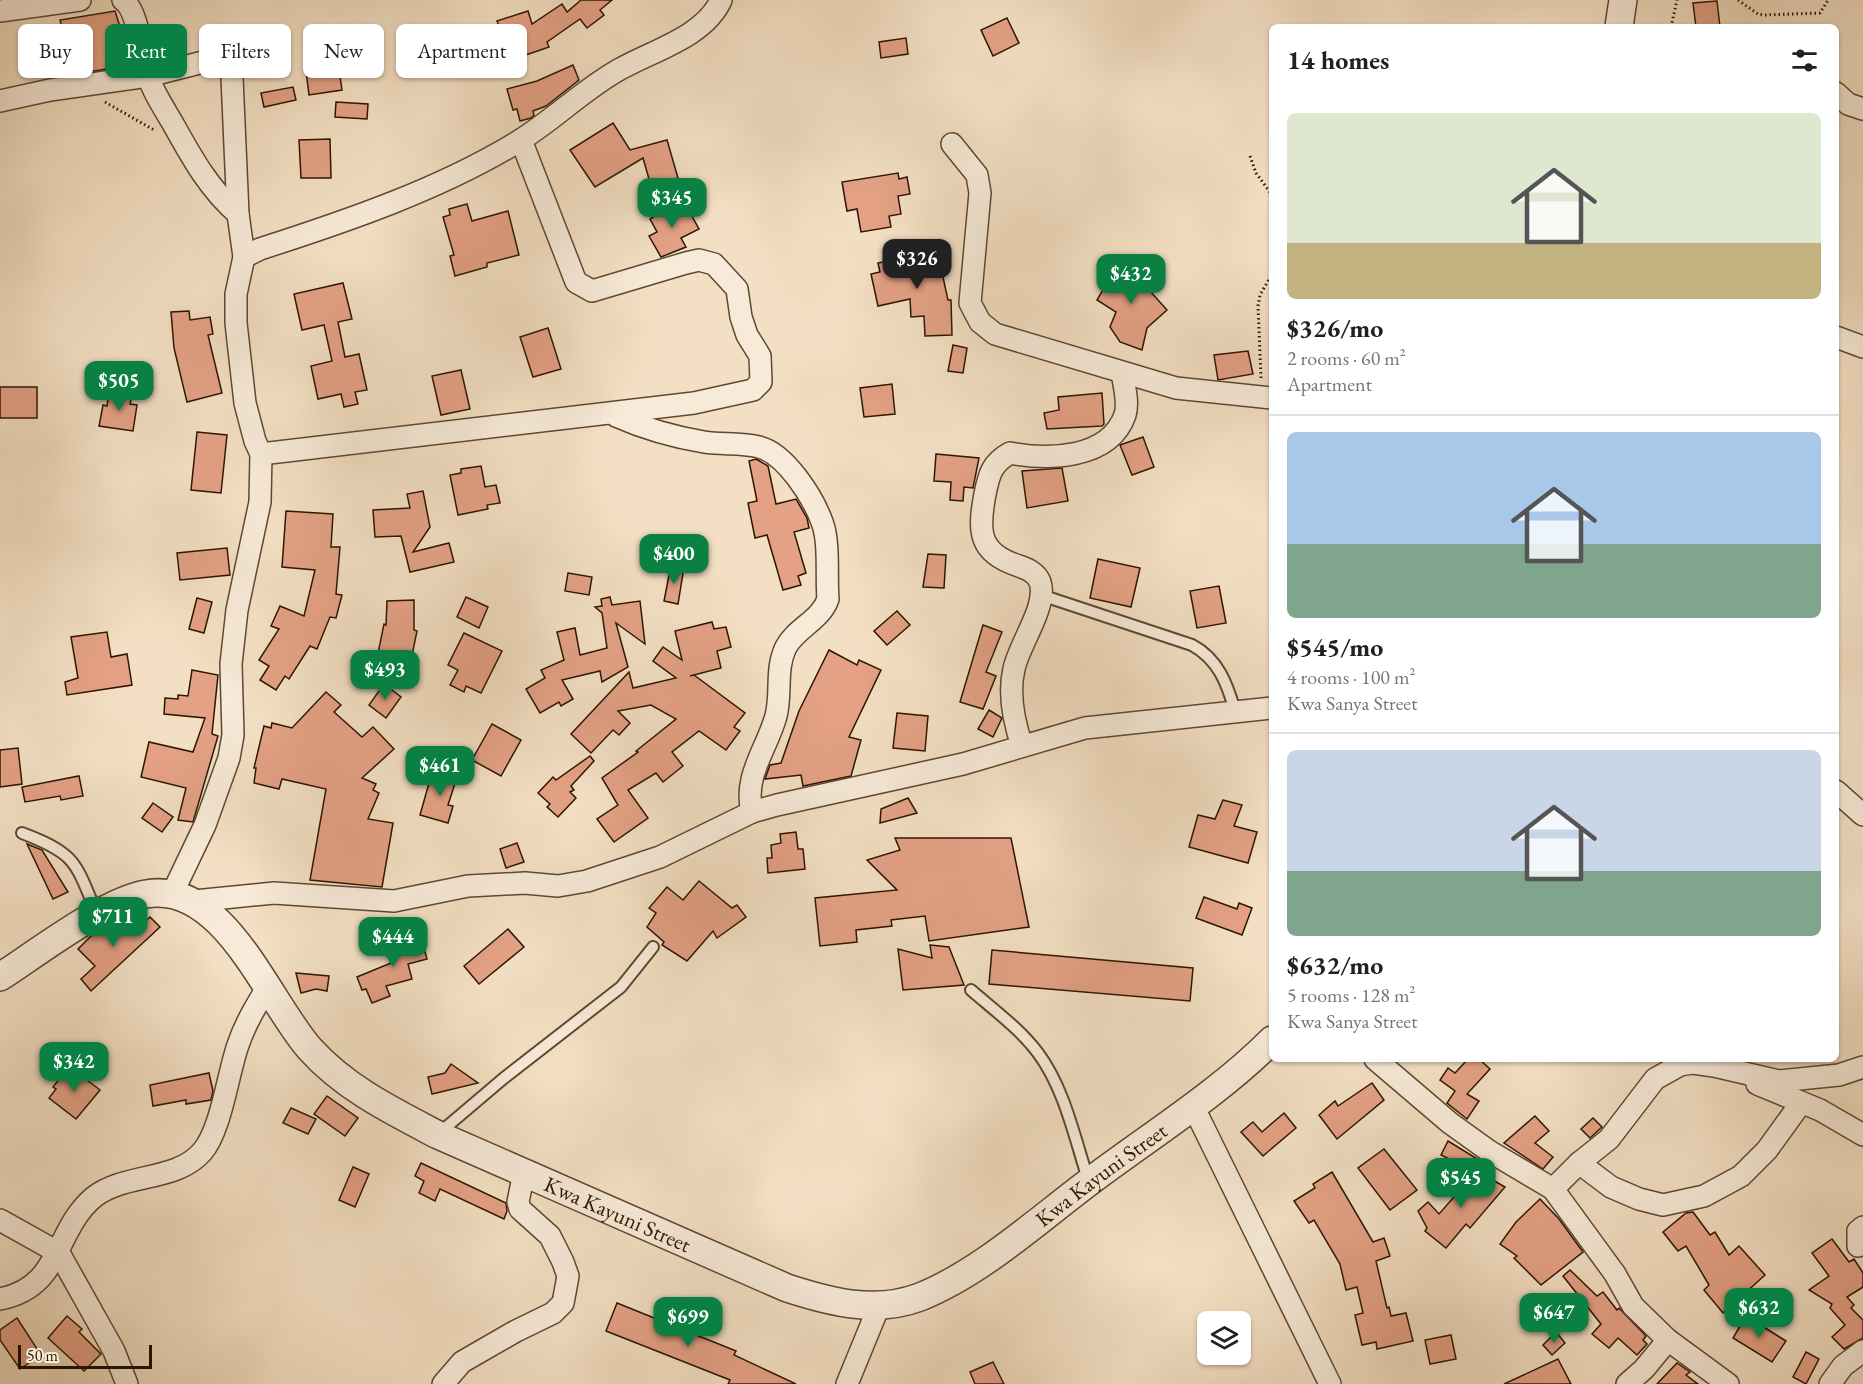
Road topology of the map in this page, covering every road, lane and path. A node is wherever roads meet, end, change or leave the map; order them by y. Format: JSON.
{"nodes":[{"id":1,"x":80,"y":0,"type":"edge"},
{"id":2,"x":123,"y":0,"type":"edge"},
{"id":3,"x":722,"y":0,"type":"edge"},
{"id":4,"x":1623,"y":0,"type":"edge"},
{"id":5,"x":1677,"y":0,"type":"edge"},
{"id":6,"x":1738,"y":0,"type":"edge"},
{"id":7,"x":1828,"y":0,"type":"edge"},
{"id":8,"x":12,"y":7,"type":"edge"},
{"id":9,"x":135,"y":24,"type":"edge"},
{"id":10,"x":1619,"y":24,"type":"edge"},
{"id":11,"x":1672,"y":24,"type":"edge"},
{"id":12,"x":187,"y":66,"type":"edge"},
{"id":13,"x":137,"y":78,"type":"edge"},
{"id":14,"x":149,"y":78,"type":"edge"},
{"id":15,"x":89,"y":87,"type":"junction"},
{"id":16,"x":1839,"y":96,"type":"edge"},
{"id":17,"x":0,"y":102,"type":"edge"},
{"id":18,"x":1863,"y":109,"type":"edge"},
{"id":19,"x":155,"y":130,"type":"dead end"},
{"id":20,"x":521,"y":140,"type":"junction"},
{"id":21,"x":952,"y":144,"type":"dead end"},
{"id":22,"x":1251,"y":156,"type":"dead end"},
{"id":23,"x":1269,"y":191,"type":"edge"},
{"id":24,"x":238,"y":214,"type":"junction"},
{"id":25,"x":244,"y":257,"type":"junction"},
{"id":26,"x":1269,"y":279,"type":"edge"},
{"id":27,"x":1839,"y":338,"type":"edge"},
{"id":28,"x":1863,"y":347,"type":"edge"},
{"id":29,"x":1122,"y":373,"type":"junction"},
{"id":30,"x":1267,"y":398,"type":"edge"},
{"id":31,"x":612,"y":414,"type":"junction"},
{"id":32,"x":261,"y":454,"type":"junction"},
{"id":33,"x":1041,"y":595,"type":"junction"},
{"id":34,"x":1269,"y":708,"type":"edge"},
{"id":35,"x":1235,"y":711,"type":"junction"},
{"id":36,"x":1022,"y":746,"type":"junction"},
{"id":37,"x":1839,"y":794,"type":"edge"},
{"id":38,"x":752,"y":812,"type":"junction"},
{"id":39,"x":1863,"y":815,"type":"edge"},
{"id":40,"x":22,"y":833,"type":"dead end"},
{"id":41,"x":183,"y":898,"type":"junction"},
{"id":42,"x":97,"y":915,"type":"junction"},
{"id":43,"x":653,"y":947,"type":"dead end"},
{"id":44,"x":0,"y":977,"type":"edge"},
{"id":45,"x":267,"y":988,"type":"junction"},
{"id":46,"x":971,"y":990,"type":"dead end"},
{"id":47,"x":1269,"y":1043,"type":"edge"},
{"id":48,"x":1378,"y":1062,"type":"edge"},
{"id":49,"x":1863,"y":1067,"type":"edge"},
{"id":50,"x":1745,"y":1075,"type":"junction"},
{"id":51,"x":1801,"y":1102,"type":"junction"},
{"id":52,"x":1193,"y":1106,"type":"junction"},
{"id":53,"x":438,"y":1135,"type":"junction"},
{"id":54,"x":1863,"y":1136,"type":"edge"},
{"id":55,"x":1579,"y":1162,"type":"junction"},
{"id":56,"x":524,"y":1172,"type":"junction"},
{"id":57,"x":1089,"y":1182,"type":"junction"},
{"id":58,"x":1553,"y":1189,"type":"junction"},
{"id":59,"x":0,"y":1220,"type":"edge"},
{"id":60,"x":59,"y":1252,"type":"junction"},
{"id":61,"x":0,"y":1299,"type":"edge"},
{"id":62,"x":879,"y":1306,"type":"junction"},
{"id":63,"x":1668,"y":1340,"type":"junction"},
{"id":64,"x":1863,"y":1351,"type":"edge"},
{"id":65,"x":127,"y":1384,"type":"edge"},
{"id":66,"x":443,"y":1384,"type":"edge"},
{"id":67,"x":847,"y":1384,"type":"edge"},
{"id":68,"x":1330,"y":1384,"type":"edge"},
{"id":69,"x":1627,"y":1384,"type":"edge"},
{"id":70,"x":1728,"y":1384,"type":"edge"},
{"id":71,"x":1830,"y":1384,"type":"edge"}],
"edges":[{"from":1,"to":8,"type":"street"},
{"from":2,"to":9,"type":"street"},
{"from":3,"to":20,"type":"street"},
{"from":4,"to":10,"type":"street"},
{"from":5,"to":11,"type":"path"},
{"from":6,"to":7,"type":"path"},
{"from":12,"to":24,"type":"street"},
{"from":13,"to":15,"type":"street"},
{"from":14,"to":24,"type":"street"},
{"from":15,"to":17,"type":"street"},
{"from":15,"to":19,"type":"path"},
{"from":16,"to":18,"type":"street"},
{"from":20,"to":25,"type":"street"},
{"from":20,"to":31,"type":"street"},
{"from":21,"to":29,"type":"street"},
{"from":22,"to":23,"type":"path"},
{"from":24,"to":25,"type":"street"},
{"from":25,"to":32,"type":"street"},
{"from":26,"to":30,"type":"path"},
{"from":27,"to":28,"type":"street"},
{"from":29,"to":30,"type":"street"},
{"from":29,"to":33,"type":"street"},
{"from":31,"to":32,"type":"street"},
{"from":31,"to":38,"type":"street"},
{"from":32,"to":41,"type":"street"},
{"from":33,"to":35,"type":"lane"},
{"from":33,"to":36,"type":"street"},
{"from":34,"to":35,"type":"street"},
{"from":35,"to":36,"type":"street"},
{"from":36,"to":38,"type":"street"},
{"from":37,"to":39,"type":"street"},
{"from":38,"to":41,"type":"street"},
{"from":40,"to":42,"type":"lane"},
{"from":41,"to":42,"type":"street"},
{"from":41,"to":45,"type":"street","name":"Kwa Kayuni Street"},
{"from":42,"to":44,"type":"street"},
{"from":43,"to":53,"type":"lane"},
{"from":45,"to":53,"type":"street","name":"Kwa Kayuni Street"},
{"from":45,"to":60,"type":"street"},
{"from":46,"to":57,"type":"lane"},
{"from":47,"to":52,"type":"street","name":"Kwa Kayuni Street"},
{"from":48,"to":58,"type":"street"},
{"from":49,"to":50,"type":"street"},
{"from":50,"to":51,"type":"street"},
{"from":50,"to":55,"type":"street"},
{"from":51,"to":54,"type":"street"},
{"from":51,"to":55,"type":"street"},
{"from":52,"to":57,"type":"street","name":"Kwa Kayuni Street"},
{"from":52,"to":68,"type":"street"},
{"from":53,"to":56,"type":"street","name":"Kwa Kayuni Street"},
{"from":55,"to":58,"type":"street"},
{"from":56,"to":62,"type":"street","name":"Kwa Kayuni Street"},
{"from":56,"to":66,"type":"street"},
{"from":57,"to":62,"type":"street","name":"Kwa Kayuni Street"},
{"from":58,"to":63,"type":"street"},
{"from":59,"to":60,"type":"street"},
{"from":60,"to":61,"type":"street"},
{"from":60,"to":65,"type":"street"},
{"from":62,"to":67,"type":"street"},
{"from":63,"to":69,"type":"street"},
{"from":63,"to":70,"type":"street"},
{"from":64,"to":71,"type":"street"}]}
